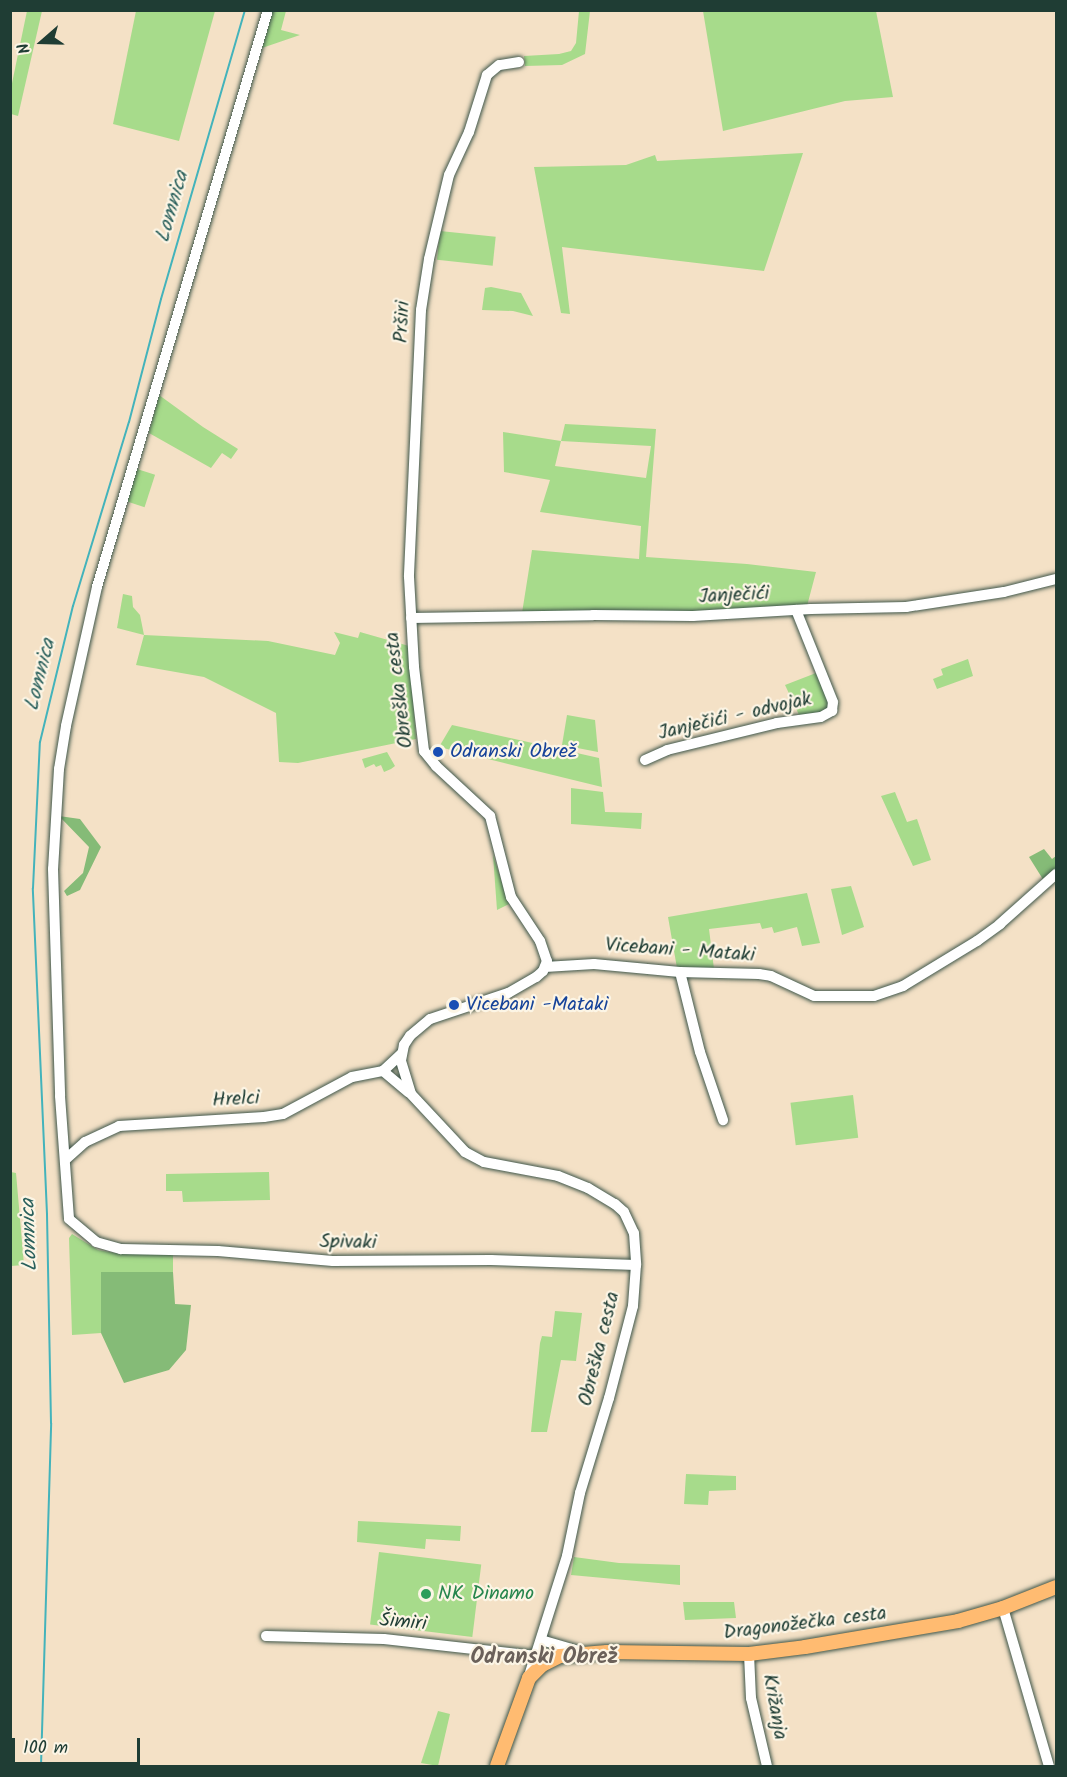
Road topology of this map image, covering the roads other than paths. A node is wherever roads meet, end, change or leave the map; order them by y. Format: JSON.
{"nodes":[{"id":1,"x":268,"y":10,"type":"edge"},
{"id":2,"x":519,"y":62,"type":"dead end"},
{"id":3,"x":1056,"y":579,"type":"edge"},
{"id":4,"x":796,"y":610,"type":"junction"},
{"id":5,"x":411,"y":618,"type":"junction"},
{"id":6,"x":645,"y":760,"type":"dead end"},
{"id":7,"x":1056,"y":874,"type":"edge"},
{"id":8,"x":545,"y":967,"type":"junction"},
{"id":9,"x":680,"y":972,"type":"junction"},
{"id":10,"x":402,"y":1053,"type":"junction"},
{"id":11,"x":383,"y":1071,"type":"junction"},
{"id":12,"x":411,"y":1094,"type":"junction"},
{"id":13,"x":723,"y":1120,"type":"dead end"},
{"id":14,"x":65,"y":1160,"type":"junction"},
{"id":15,"x":636,"y":1265,"type":"junction"},
{"id":16,"x":1056,"y":1587,"type":"edge"},
{"id":17,"x":1003,"y":1608,"type":"junction"},
{"id":18,"x":266,"y":1636,"type":"dead end"},
{"id":19,"x":541,"y":1640,"type":"junction"},
{"id":20,"x":585,"y":1653,"type":"junction"},
{"id":21,"x":749,"y":1654,"type":"junction"},
{"id":22,"x":536,"y":1656,"type":"junction"},
{"id":23,"x":527,"y":1684,"type":"junction"},
{"id":24,"x":497,"y":1767,"type":"edge"},
{"id":25,"x":767,"y":1767,"type":"edge"},
{"id":26,"x":1049,"y":1767,"type":"edge"}],
"edges":[{"from":1,"to":14,"type":"street"},
{"from":2,"to":5,"type":"street","name":"Prširi"},
{"from":3,"to":4,"type":"street","name":"Janječići"},
{"from":4,"to":5,"type":"street","name":"Janječići"},
{"from":4,"to":6,"type":"street","name":"Janječići - odvojak"},
{"from":5,"to":8,"type":"street","name":"Obreška cesta"},
{"from":7,"to":9,"type":"street","name":"Vicebani - Mataki"},
{"from":8,"to":9,"type":"street","name":"Vicebani - Mataki"},
{"from":8,"to":10,"type":"street"},
{"from":9,"to":13,"type":"street"},
{"from":10,"to":11,"type":"street"},
{"from":10,"to":12,"type":"street","name":"Obreška cesta"},
{"from":11,"to":12,"type":"street"},
{"from":11,"to":14,"type":"street","name":"Hrelci"},
{"from":12,"to":15,"type":"street","name":"Obreška cesta"},
{"from":14,"to":15,"type":"street","name":"Spivaki"},
{"from":15,"to":19,"type":"street","name":"Obreška cesta"},
{"from":16,"to":17,"type":"main road","name":"Dragonožečka cesta"},
{"from":17,"to":21,"type":"main road","name":"Dragonožečka cesta"},
{"from":17,"to":26,"type":"street"},
{"from":18,"to":22,"type":"street","name":"Šimiri"},
{"from":19,"to":20,"type":"street"},
{"from":19,"to":22,"type":"street","name":"Obreška cesta"},
{"from":20,"to":21,"type":"main road","name":"Dragonožečka cesta"},
{"from":20,"to":23,"type":"main road","name":"Dragonožečka cesta"},
{"from":21,"to":25,"type":"street","name":"Križanja"},
{"from":22,"to":23,"type":"street","name":"Obreška cesta"},
{"from":23,"to":24,"type":"main road","name":"Obreška cesta"}]}
